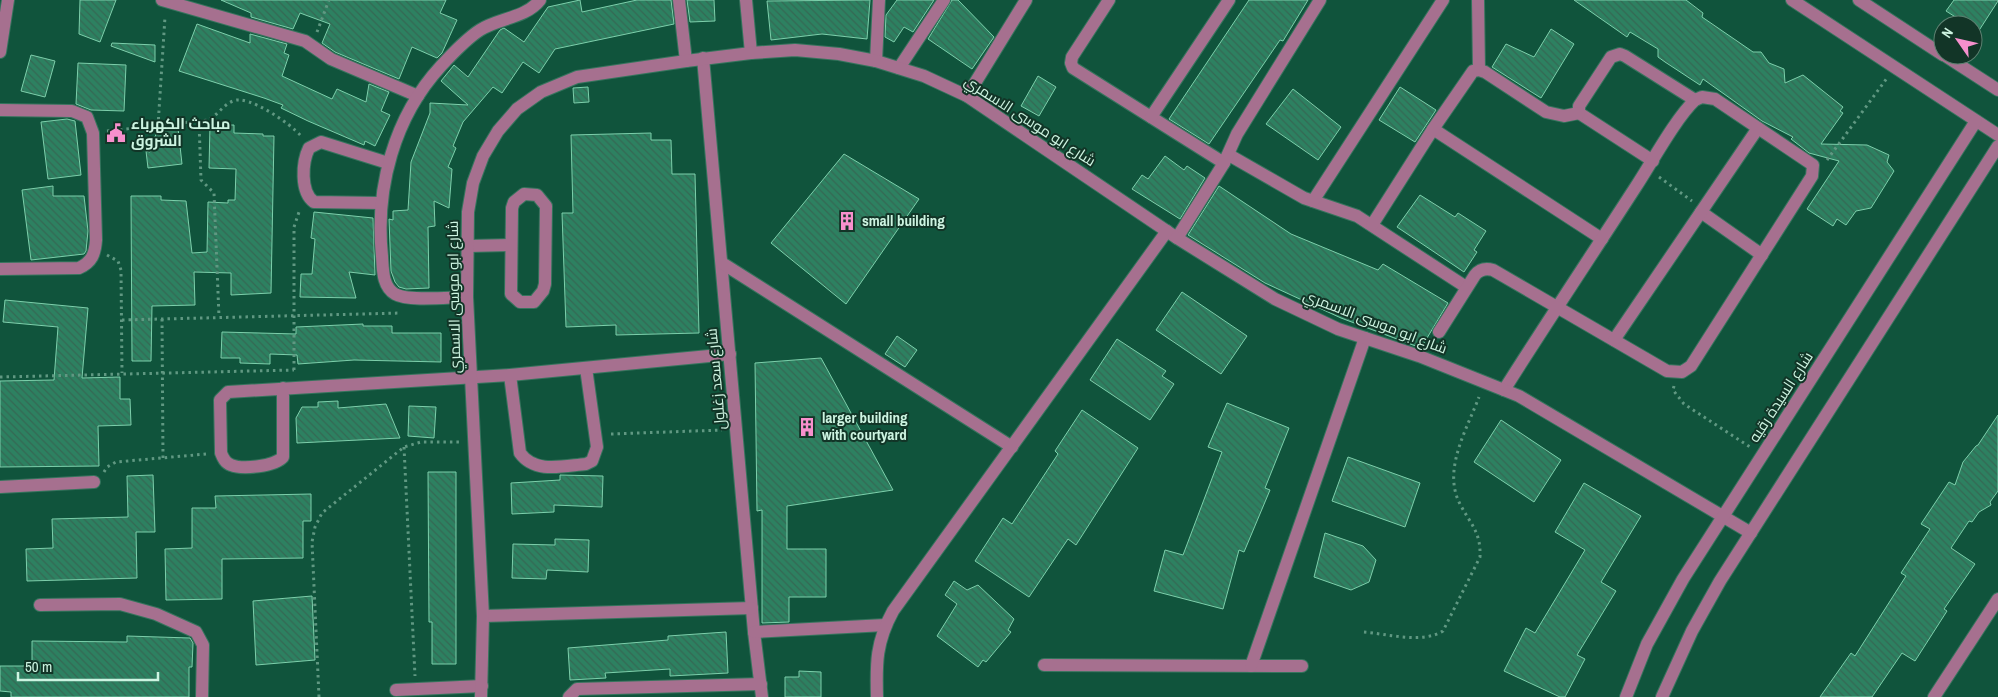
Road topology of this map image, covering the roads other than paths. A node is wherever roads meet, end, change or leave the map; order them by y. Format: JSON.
{"nodes":[{"id":1,"x":8,"y":0,"type":"edge"},
{"id":2,"x":540,"y":0,"type":"edge"},
{"id":3,"x":678,"y":0,"type":"edge"},
{"id":4,"x":746,"y":0,"type":"edge"},
{"id":5,"x":879,"y":0,"type":"edge"},
{"id":6,"x":944,"y":0,"type":"edge"},
{"id":7,"x":1026,"y":0,"type":"edge"},
{"id":8,"x":1109,"y":0,"type":"edge"},
{"id":9,"x":1229,"y":0,"type":"edge"},
{"id":10,"x":1320,"y":0,"type":"edge"},
{"id":11,"x":1443,"y":0,"type":"edge"},
{"id":12,"x":1478,"y":0,"type":"edge"},
{"id":13,"x":1792,"y":0,"type":"edge"},
{"id":14,"x":1859,"y":0,"type":"edge"},
{"id":15,"x":164,"y":1,"type":"edge"},
{"id":16,"x":1933,"y":48,"type":"edge"},
{"id":17,"x":0,"y":52,"type":"edge"},
{"id":18,"x":751,"y":53,"type":"junction"},
{"id":19,"x":703,"y":58,"type":"junction"},
{"id":20,"x":686,"y":61,"type":"junction"},
{"id":21,"x":876,"y":61,"type":"junction"},
{"id":22,"x":1959,"y":65,"type":"edge"},
{"id":23,"x":899,"y":68,"type":"junction"},
{"id":24,"x":1479,"y":70,"type":"junction"},
{"id":25,"x":1997,"y":88,"type":"edge"},
{"id":26,"x":418,"y":96,"type":"junction"},
{"id":27,"x":967,"y":96,"type":"junction"},
{"id":28,"x":1695,"y":100,"type":"junction"},
{"id":29,"x":0,"y":110,"type":"edge"},
{"id":30,"x":1579,"y":113,"type":"junction"},
{"id":31,"x":1151,"y":117,"type":"junction"},
{"id":32,"x":1976,"y":121,"type":"junction"},
{"id":33,"x":1758,"y":128,"type":"junction"},
{"id":34,"x":1433,"y":129,"type":"junction"},
{"id":35,"x":1998,"y":136,"type":"edge"},
{"id":36,"x":1998,"y":146,"type":"edge"},
{"id":37,"x":1227,"y":159,"type":"junction"},
{"id":38,"x":388,"y":162,"type":"junction"},
{"id":39,"x":1650,"y":165,"type":"junction"},
{"id":40,"x":1313,"y":201,"type":"junction"},
{"id":41,"x":380,"y":203,"type":"junction"},
{"id":42,"x":1701,"y":212,"type":"junction"},
{"id":43,"x":1372,"y":225,"type":"junction"},
{"id":44,"x":1172,"y":234,"type":"junction"},
{"id":45,"x":1602,"y":240,"type":"junction"},
{"id":46,"x":511,"y":245,"type":"junction"},
{"id":47,"x":468,"y":246,"type":"junction"},
{"id":48,"x":1762,"y":255,"type":"junction"},
{"id":49,"x":722,"y":263,"type":"junction"},
{"id":50,"x":0,"y":269,"type":"edge"},
{"id":51,"x":1466,"y":287,"type":"junction"},
{"id":52,"x":467,"y":297,"type":"junction"},
{"id":53,"x":1556,"y":309,"type":"junction"},
{"id":54,"x":1439,"y":332,"type":"dead end"},
{"id":55,"x":1365,"y":338,"type":"junction"},
{"id":56,"x":1614,"y":340,"type":"junction"},
{"id":57,"x":730,"y":354,"type":"junction"},
{"id":58,"x":586,"y":368,"type":"junction"},
{"id":59,"x":510,"y":375,"type":"junction"},
{"id":60,"x":472,"y":378,"type":"junction"},
{"id":61,"x":289,"y":388,"type":"junction"},
{"id":62,"x":1504,"y":390,"type":"junction"},
{"id":63,"x":1012,"y":447,"type":"junction"},
{"id":64,"x":94,"y":482,"type":"road end"},
{"id":65,"x":0,"y":487,"type":"edge"},
{"id":66,"x":1723,"y":516,"type":"junction"},
{"id":67,"x":1751,"y":533,"type":"junction"},
{"id":68,"x":1998,"y":599,"type":"edge"},
{"id":69,"x":40,"y":605,"type":"dead end"},
{"id":70,"x":752,"y":608,"type":"junction"},
{"id":71,"x":483,"y":616,"type":"junction"},
{"id":72,"x":885,"y":625,"type":"junction"},
{"id":73,"x":754,"y":632,"type":"junction"},
{"id":74,"x":1044,"y":665,"type":"dead end"},
{"id":75,"x":1251,"y":666,"type":"junction"},
{"id":76,"x":1302,"y":666,"type":"dead end"},
{"id":77,"x":761,"y":684,"type":"junction"},
{"id":78,"x":396,"y":690,"type":"dead end"},
{"id":79,"x":481,"y":692,"type":"edge"},
{"id":80,"x":202,"y":697,"type":"edge"},
{"id":81,"x":569,"y":697,"type":"edge"},
{"id":82,"x":762,"y":697,"type":"edge"},
{"id":83,"x":877,"y":697,"type":"edge"},
{"id":84,"x":1626,"y":697,"type":"edge"},
{"id":85,"x":1662,"y":697,"type":"edge"},
{"id":86,"x":1934,"y":697,"type":"edge"}],
"edges":[{"from":1,"to":17,"type":"street"},
{"from":2,"to":26,"type":"street"},
{"from":3,"to":20,"type":"street"},
{"from":4,"to":18,"type":"street"},
{"from":5,"to":21,"type":"street"},
{"from":6,"to":23,"type":"street"},
{"from":7,"to":27,"type":"street"},
{"from":8,"to":31,"type":"street"},
{"from":9,"to":31,"type":"street"},
{"from":10,"to":37,"type":"street"},
{"from":11,"to":40,"type":"street"},
{"from":12,"to":24,"type":"street"},
{"from":13,"to":32,"type":"street"},
{"from":14,"to":16,"type":"street"},
{"from":15,"to":26,"type":"street"},
{"from":18,"to":19,"type":"street","name":"شارع ابو موسى الاسمري"},
{"from":18,"to":21,"type":"street","name":"شارع ابو موسى الاسمري"},
{"from":19,"to":20,"type":"street","name":"شارع ابو موسى الاسمري"},
{"from":19,"to":49,"type":"street","name":"شارع سعد زغلول"},
{"from":20,"to":47,"type":"street","name":"شارع ابو موسى الاسمري"},
{"from":21,"to":23,"type":"street","name":"شارع ابو موسى الاسمري"},
{"from":22,"to":25,"type":"street"},
{"from":23,"to":27,"type":"street","name":"شارع ابو موسى الاسمري"},
{"from":24,"to":30,"type":"street"},
{"from":24,"to":34,"type":"street"},
{"from":26,"to":38,"type":"street"},
{"from":27,"to":44,"type":"street","name":"شارع ابو موسى الاسمري"},
{"from":28,"to":30,"type":"street"},
{"from":28,"to":33,"type":"street"},
{"from":28,"to":39,"type":"street"},
{"from":29,"to":50,"type":"street"},
{"from":30,"to":39,"type":"street"},
{"from":31,"to":37,"type":"street"},
{"from":32,"to":35,"type":"street"},
{"from":32,"to":66,"type":"street","name":"شارع السيدة رقيه"},
{"from":33,"to":42,"type":"street"},
{"from":33,"to":48,"type":"street"},
{"from":34,"to":43,"type":"street"},
{"from":34,"to":45,"type":"street"},
{"from":36,"to":67,"type":"street"},
{"from":37,"to":40,"type":"street"},
{"from":37,"to":44,"type":"street"},
{"from":38,"to":41,"type":"street"},
{"from":38,"to":41,"type":"street"},
{"from":39,"to":45,"type":"street"},
{"from":40,"to":43,"type":"street"},
{"from":41,"to":52,"type":"street"},
{"from":42,"to":48,"type":"street"},
{"from":42,"to":56,"type":"street"},
{"from":43,"to":51,"type":"street"},
{"from":44,"to":55,"type":"street","name":"شارع ابو موسى الاسمري"},
{"from":44,"to":63,"type":"street"},
{"from":45,"to":53,"type":"street"},
{"from":46,"to":46,"type":"street"},
{"from":46,"to":47,"type":"street"},
{"from":47,"to":52,"type":"street","name":"شارع ابو موسى الاسمري"},
{"from":48,"to":56,"type":"street"},
{"from":49,"to":57,"type":"street","name":"شارع سعد زغلول"},
{"from":49,"to":63,"type":"street"},
{"from":51,"to":53,"type":"street"},
{"from":51,"to":54,"type":"street"},
{"from":52,"to":60,"type":"street","name":"شارع ابو موسى الاسمري"},
{"from":53,"to":56,"type":"street"},
{"from":53,"to":62,"type":"street"},
{"from":55,"to":62,"type":"street","name":"شارع ابو موسى الاسمري"},
{"from":55,"to":75,"type":"street"},
{"from":57,"to":58,"type":"street"},
{"from":57,"to":70,"type":"street","name":"شارع سعد زغلول"},
{"from":58,"to":59,"type":"street"},
{"from":58,"to":59,"type":"street"},
{"from":59,"to":60,"type":"street"},
{"from":60,"to":61,"type":"street"},
{"from":60,"to":71,"type":"street","name":"شارع ابو موسى الاسمري"},
{"from":61,"to":61,"type":"street"},
{"from":62,"to":66,"type":"street","name":"شارع ابو موسى الاسمري"},
{"from":63,"to":72,"type":"street"},
{"from":64,"to":65,"type":"street"},
{"from":66,"to":67,"type":"street","name":"شارع ابو موسى الاسمري"},
{"from":66,"to":84,"type":"street","name":"شارع السيدة رقيه"},
{"from":67,"to":85,"type":"street"},
{"from":68,"to":86,"type":"street"},
{"from":69,"to":80,"type":"street"},
{"from":70,"to":71,"type":"street"},
{"from":70,"to":73,"type":"street","name":"شارع سعد زغلول"},
{"from":71,"to":79,"type":"street","name":"شارع ابو موسى الاسمري"},
{"from":72,"to":73,"type":"street"},
{"from":72,"to":83,"type":"street"},
{"from":73,"to":77,"type":"street","name":"شارع سعد زغلول"},
{"from":74,"to":75,"type":"street"},
{"from":75,"to":76,"type":"street"},
{"from":77,"to":81,"type":"street"},
{"from":77,"to":82,"type":"street","name":"شارع سعد زغلول"},
{"from":78,"to":79,"type":"street"}]}
